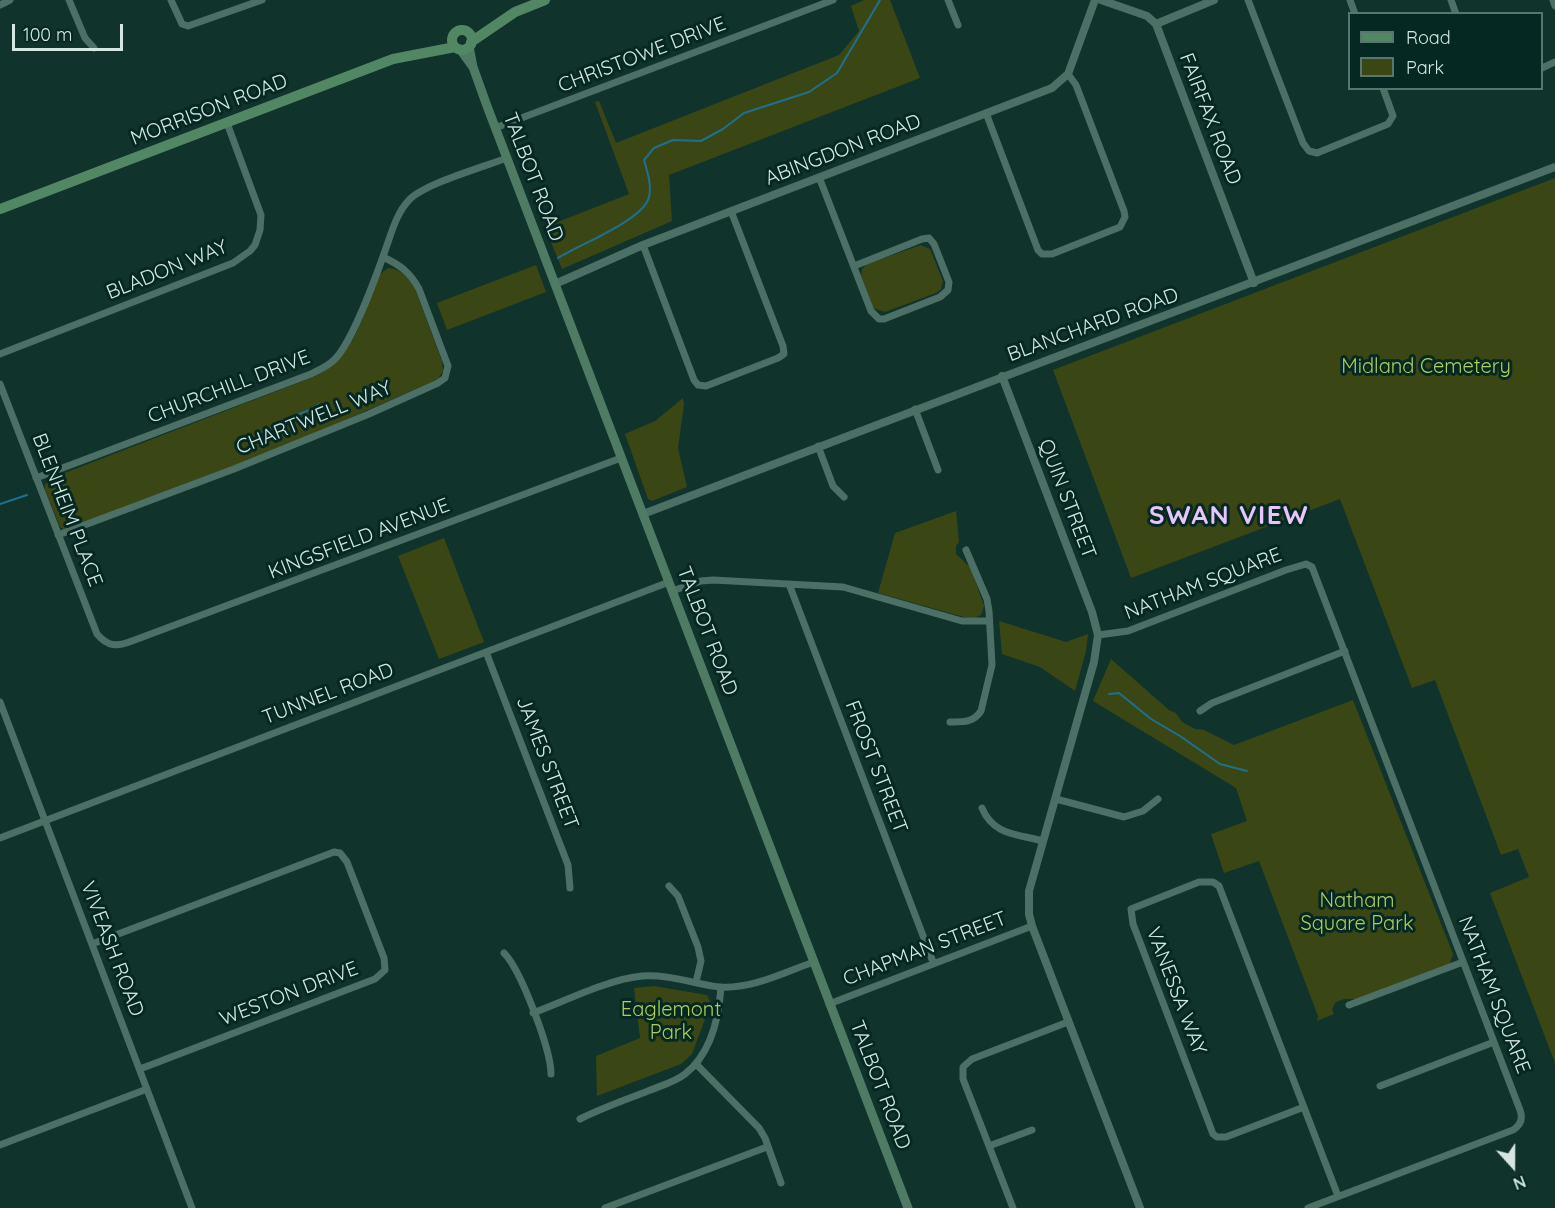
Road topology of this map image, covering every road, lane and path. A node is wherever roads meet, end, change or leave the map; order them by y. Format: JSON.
{"nodes":[{"id":1,"x":10,"y":0,"type":"edge"},
{"id":2,"x":69,"y":0,"type":"edge"},
{"id":3,"x":171,"y":0,"type":"edge"},
{"id":4,"x":262,"y":0,"type":"edge"},
{"id":5,"x":545,"y":0,"type":"edge"},
{"id":6,"x":833,"y":0,"type":"edge"},
{"id":7,"x":948,"y":0,"type":"edge"},
{"id":8,"x":1095,"y":0,"type":"edge"},
{"id":9,"x":1101,"y":0,"type":"edge"},
{"id":10,"x":1214,"y":0,"type":"edge"},
{"id":11,"x":1248,"y":0,"type":"edge"},
{"id":12,"x":1553,"y":0,"type":"edge"},
{"id":13,"x":0,"y":5,"type":"edge"},
{"id":14,"x":1555,"y":6,"type":"edge"},
{"id":15,"x":500,"y":21,"type":"junction"},
{"id":16,"x":1156,"y":24,"type":"junction"},
{"id":17,"x":958,"y":26,"type":"dead end"},
{"id":18,"x":462,"y":44,"type":"junction"},
{"id":19,"x":94,"y":48,"type":"dead end"},
{"id":20,"x":1068,"y":74,"type":"junction"},
{"id":21,"x":1384,"y":90,"type":"edge"},
{"id":22,"x":986,"y":113,"type":"junction"},
{"id":23,"x":227,"y":123,"type":"junction"},
{"id":24,"x":495,"y":128,"type":"junction"},
{"id":25,"x":507,"y":158,"type":"junction"},
{"id":26,"x":1555,"y":167,"type":"edge"},
{"id":27,"x":819,"y":177,"type":"junction"},
{"id":28,"x":0,"y":209,"type":"edge"},
{"id":29,"x":731,"y":211,"type":"junction"},
{"id":30,"x":643,"y":245,"type":"junction"},
{"id":31,"x":383,"y":257,"type":"junction"},
{"id":32,"x":854,"y":266,"type":"junction"},
{"id":33,"x":1254,"y":283,"type":"junction"},
{"id":34,"x":555,"y":284,"type":"junction"},
{"id":35,"x":0,"y":354,"type":"edge"},
{"id":36,"x":1002,"y":376,"type":"junction"},
{"id":37,"x":0,"y":384,"type":"edge"},
{"id":38,"x":915,"y":409,"type":"junction"},
{"id":39,"x":818,"y":446,"type":"junction"},
{"id":40,"x":621,"y":458,"type":"junction"},
{"id":41,"x":938,"y":470,"type":"dead end"},
{"id":42,"x":36,"y":478,"type":"junction"},
{"id":43,"x":844,"y":497,"type":"dead end"},
{"id":44,"x":643,"y":514,"type":"junction"},
{"id":45,"x":58,"y":535,"type":"junction"},
{"id":46,"x":966,"y":550,"type":"dead end"},
{"id":47,"x":789,"y":584,"type":"junction"},
{"id":48,"x":670,"y":587,"type":"junction"},
{"id":49,"x":989,"y":621,"type":"junction"},
{"id":50,"x":1098,"y":635,"type":"junction"},
{"id":51,"x":108,"y":644,"type":"joint"},
{"id":52,"x":1345,"y":651,"type":"junction"},
{"id":53,"x":486,"y":652,"type":"junction"},
{"id":54,"x":0,"y":702,"type":"edge"},
{"id":55,"x":1200,"y":711,"type":"dead end"},
{"id":56,"x":950,"y":722,"type":"dead end"},
{"id":57,"x":1056,"y":799,"type":"junction"},
{"id":58,"x":1158,"y":799,"type":"dead end"},
{"id":59,"x":982,"y":808,"type":"dead end"},
{"id":60,"x":45,"y":820,"type":"junction"},
{"id":61,"x":0,"y":838,"type":"edge"},
{"id":62,"x":1042,"y":841,"type":"junction"},
{"id":63,"x":669,"y":886,"type":"dead end"},
{"id":64,"x":570,"y":888,"type":"dead end"},
{"id":65,"x":1032,"y":926,"type":"junction"},
{"id":66,"x":93,"y":944,"type":"junction"},
{"id":67,"x":504,"y":953,"type":"dead end"},
{"id":68,"x":814,"y":962,"type":"junction"},
{"id":69,"x":933,"y":962,"type":"junction"},
{"id":70,"x":1463,"y":962,"type":"junction"},
{"id":71,"x":696,"y":982,"type":"junction"},
{"id":72,"x":721,"y":987,"type":"junction"},
{"id":73,"x":829,"y":1004,"type":"junction"},
{"id":74,"x":1349,"y":1005,"type":"dead end"},
{"id":75,"x":533,"y":1013,"type":"junction"},
{"id":76,"x":1068,"y":1022,"type":"junction"},
{"id":77,"x":1494,"y":1042,"type":"junction"},
{"id":78,"x":697,"y":1062,"type":"junction"},
{"id":79,"x":140,"y":1069,"type":"junction"},
{"id":80,"x":551,"y":1074,"type":"dead end"},
{"id":81,"x":1380,"y":1086,"type":"dead end"},
{"id":82,"x":147,"y":1089,"type":"junction"},
{"id":83,"x":1304,"y":1107,"type":"junction"},
{"id":84,"x":580,"y":1119,"type":"dead end"},
{"id":85,"x":1032,"y":1130,"type":"dead end"},
{"id":86,"x":0,"y":1145,"type":"edge"},
{"id":87,"x":989,"y":1146,"type":"junction"},
{"id":88,"x":767,"y":1147,"type":"junction"},
{"id":89,"x":781,"y":1183,"type":"dead end"},
{"id":90,"x":1338,"y":1196,"type":"junction"},
{"id":91,"x":192,"y":1208,"type":"edge"},
{"id":92,"x":605,"y":1208,"type":"edge"},
{"id":93,"x":908,"y":1208,"type":"edge"},
{"id":94,"x":1013,"y":1208,"type":"edge"},
{"id":95,"x":1140,"y":1208,"type":"edge"},
{"id":96,"x":1308,"y":1208,"type":"edge"}],
"edges":[{"from":1,"to":13,"type":"street"},
{"from":2,"to":19,"type":"street"},
{"from":3,"to":4,"type":"street"},
{"from":5,"to":15,"type":"main road","name":"MORRISON ROAD"},
{"from":6,"to":24,"type":"street","name":"CHRISTOWE DRIVE"},
{"from":7,"to":17,"type":"street"},
{"from":8,"to":20,"type":"street"},
{"from":9,"to":16,"type":"street"},
{"from":10,"to":16,"type":"street"},
{"from":11,"to":21,"type":"street"},
{"from":12,"to":14,"type":"street"},
{"from":15,"to":18,"type":"main road","name":"MORRISON ROAD"},
{"from":15,"to":18,"type":"main road","name":"MORRISON ROAD"},
{"from":16,"to":33,"type":"street","name":"FAIRFAX ROAD"},
{"from":18,"to":23,"type":"main road","name":"MORRISON ROAD"},
{"from":18,"to":24,"type":"main road","name":"TALBOT ROAD"},
{"from":20,"to":22,"type":"street","name":"ABINGDON ROAD"},
{"from":20,"to":22,"type":"street"},
{"from":22,"to":27,"type":"street","name":"ABINGDON ROAD"},
{"from":23,"to":28,"type":"main road","name":"MORRISON ROAD"},
{"from":23,"to":35,"type":"street","name":"BLADON WAY"},
{"from":24,"to":25,"type":"main road","name":"TALBOT ROAD"},
{"from":25,"to":31,"type":"street","name":"CHURCHILL DRIVE"},
{"from":25,"to":34,"type":"main road","name":"TALBOT ROAD"},
{"from":26,"to":33,"type":"street","name":"BLANCHARD ROAD"},
{"from":27,"to":29,"type":"street","name":"ABINGDON ROAD"},
{"from":27,"to":32,"type":"street"},
{"from":29,"to":30,"type":"street","name":"ABINGDON ROAD"},
{"from":29,"to":30,"type":"street"},
{"from":30,"to":34,"type":"street","name":"ABINGDON ROAD"},
{"from":31,"to":42,"type":"street","name":"CHURCHILL DRIVE"},
{"from":31,"to":45,"type":"street","name":"CHARTWELL WAY"},
{"from":32,"to":32,"type":"street"},
{"from":33,"to":36,"type":"street","name":"BLANCHARD ROAD"},
{"from":34,"to":40,"type":"main road","name":"TALBOT ROAD"},
{"from":36,"to":38,"type":"street","name":"BLANCHARD ROAD"},
{"from":36,"to":50,"type":"street","name":"QUIN STREET"},
{"from":37,"to":42,"type":"street","name":"BLENHEIM PLACE"},
{"from":38,"to":39,"type":"street","name":"BLANCHARD ROAD"},
{"from":38,"to":41,"type":"street"},
{"from":39,"to":43,"type":"street"},
{"from":39,"to":44,"type":"street","name":"BLANCHARD ROAD"},
{"from":40,"to":44,"type":"main road","name":"TALBOT ROAD"},
{"from":40,"to":51,"type":"street","name":"KINGSFIELD AVENUE"},
{"from":42,"to":45,"type":"street","name":"BLENHEIM PLACE"},
{"from":44,"to":48,"type":"main road","name":"TALBOT ROAD"},
{"from":45,"to":51,"type":"street","name":"BLENHEIM PLACE"},
{"from":46,"to":49,"type":"street"},
{"from":47,"to":48,"type":"street","name":"TUNNEL ROAD"},
{"from":47,"to":49,"type":"street","name":"TUNNEL ROAD"},
{"from":47,"to":69,"type":"street","name":"FROST STREET"},
{"from":48,"to":53,"type":"street","name":"TUNNEL ROAD"},
{"from":48,"to":68,"type":"main road","name":"TALBOT ROAD"},
{"from":49,"to":56,"type":"street"},
{"from":50,"to":52,"type":"street","name":"NATHAM SQUARE"},
{"from":50,"to":57,"type":"street"},
{"from":52,"to":55,"type":"street"},
{"from":52,"to":70,"type":"street","name":"NATHAM SQUARE"},
{"from":53,"to":60,"type":"street","name":"TUNNEL ROAD"},
{"from":53,"to":64,"type":"street","name":"JAMES STREET"},
{"from":54,"to":60,"type":"street","name":"VIVEASH ROAD"},
{"from":57,"to":58,"type":"street"},
{"from":57,"to":62,"type":"street"},
{"from":59,"to":62,"type":"street"},
{"from":60,"to":61,"type":"street","name":"TUNNEL ROAD"},
{"from":60,"to":66,"type":"street","name":"VIVEASH ROAD"},
{"from":62,"to":65,"type":"street"},
{"from":63,"to":71,"type":"street"},
{"from":65,"to":69,"type":"street","name":"CHAPMAN STREET"},
{"from":65,"to":76,"type":"street"},
{"from":66,"to":79,"type":"street","name":"VIVEASH ROAD"},
{"from":66,"to":79,"type":"street","name":"WESTON DRIVE"},
{"from":67,"to":75,"type":"street"},
{"from":68,"to":72,"type":"street"},
{"from":68,"to":73,"type":"main road","name":"TALBOT ROAD"},
{"from":69,"to":73,"type":"street","name":"CHAPMAN STREET"},
{"from":70,"to":74,"type":"street"},
{"from":70,"to":77,"type":"street","name":"NATHAM SQUARE"},
{"from":71,"to":72,"type":"street"},
{"from":71,"to":75,"type":"street"},
{"from":72,"to":78,"type":"street"},
{"from":73,"to":93,"type":"main road","name":"TALBOT ROAD"},
{"from":75,"to":80,"type":"street"},
{"from":76,"to":87,"type":"street"},
{"from":76,"to":95,"type":"street"},
{"from":77,"to":81,"type":"street"},
{"from":77,"to":90,"type":"street","name":"NATHAM SQUARE"},
{"from":78,"to":84,"type":"street"},
{"from":78,"to":88,"type":"street"},
{"from":79,"to":82,"type":"street","name":"VIVEASH ROAD"},
{"from":82,"to":86,"type":"street"},
{"from":82,"to":91,"type":"street","name":"VIVEASH ROAD"},
{"from":83,"to":83,"type":"street","name":"VANESSA WAY"},
{"from":83,"to":90,"type":"street","name":"VANESSA WAY"},
{"from":85,"to":87,"type":"street"},
{"from":87,"to":94,"type":"street"},
{"from":88,"to":89,"type":"street"},
{"from":88,"to":92,"type":"street"},
{"from":90,"to":96,"type":"street","name":"NATHAM SQUARE"}]}
